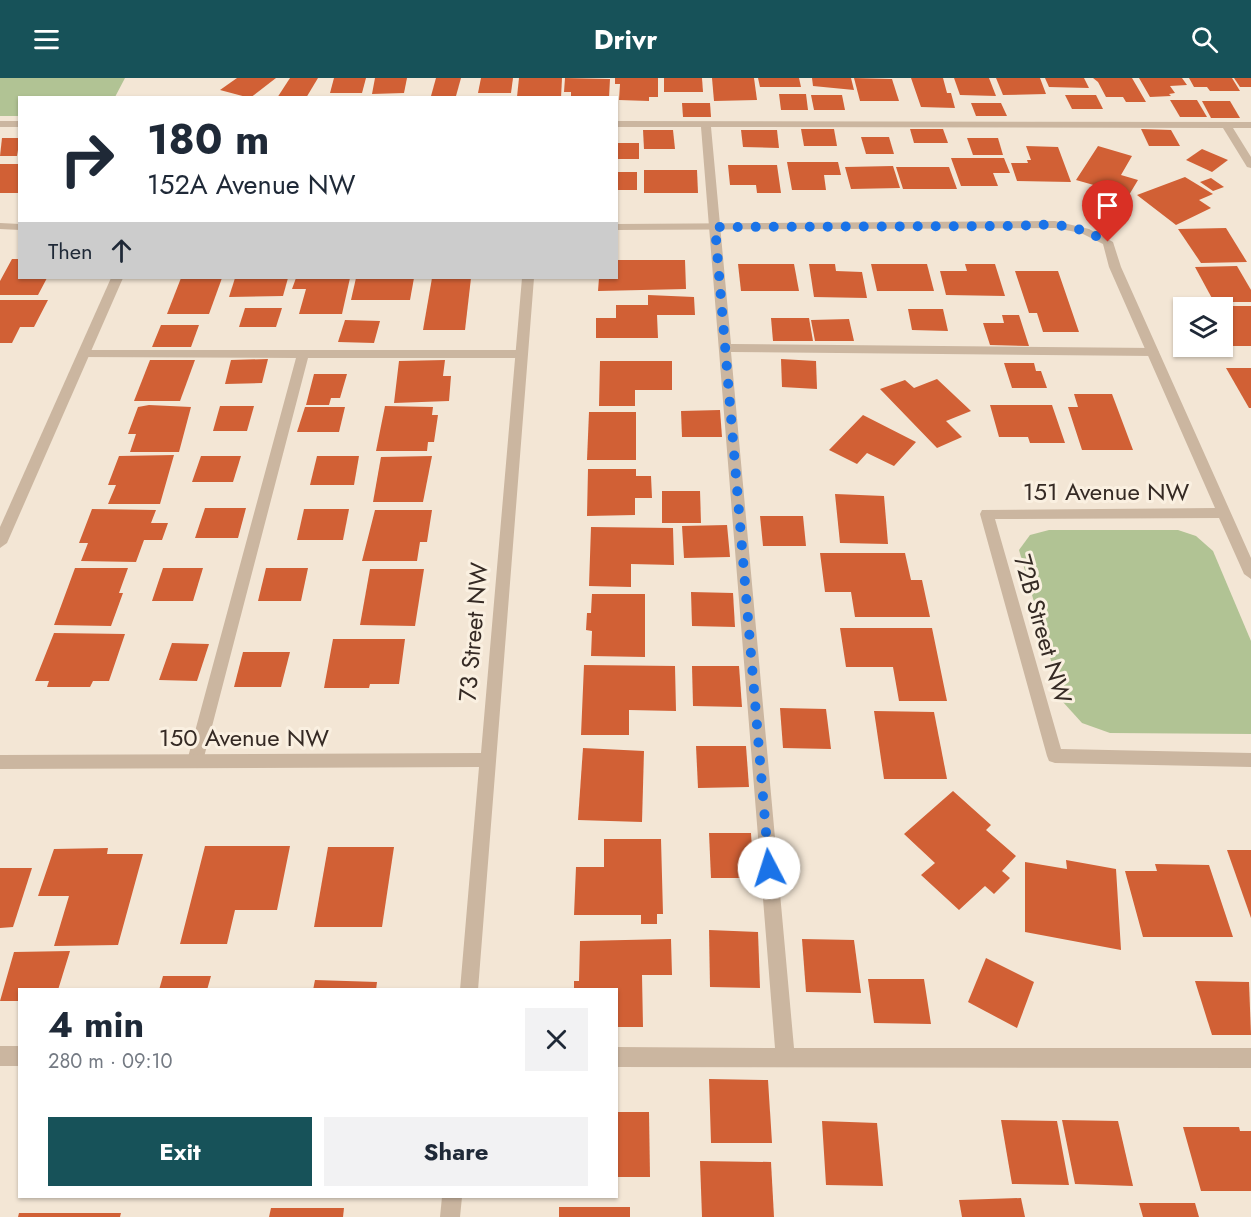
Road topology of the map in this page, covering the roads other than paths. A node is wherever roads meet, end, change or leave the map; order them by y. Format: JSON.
{"nodes":[{"id":1,"x":0,"y":124,"type":"edge"},
{"id":2,"x":18,"y":124,"type":"edge"},
{"id":3,"x":618,"y":124,"type":"edge"},
{"id":4,"x":706,"y":124,"type":"junction"},
{"id":5,"x":1226,"y":124,"type":"junction"},
{"id":6,"x":1251,"y":124,"type":"edge"},
{"id":7,"x":1251,"y":165,"type":"edge"},
{"id":8,"x":0,"y":226,"type":"edge"},
{"id":9,"x":18,"y":226,"type":"edge"},
{"id":10,"x":618,"y":227,"type":"edge"},
{"id":11,"x":715,"y":227,"type":"junction"},
{"id":12,"x":117,"y":279,"type":"edge"},
{"id":13,"x":528,"y":279,"type":"edge"},
{"id":14,"x":725,"y":348,"type":"junction"},
{"id":15,"x":1152,"y":352,"type":"junction"},
{"id":16,"x":83,"y":354,"type":"junction"},
{"id":17,"x":303,"y":354,"type":"junction"},
{"id":18,"x":521,"y":354,"type":"junction"},
{"id":19,"x":1224,"y":513,"type":"junction"},
{"id":20,"x":987,"y":514,"type":"joint"},
{"id":21,"x":0,"y":543,"type":"edge"},
{"id":22,"x":1251,"y":574,"type":"edge"},
{"id":23,"x":488,"y":760,"type":"junction"},
{"id":24,"x":1251,"y":760,"type":"edge"},
{"id":25,"x":195,"y":761,"type":"junction"},
{"id":26,"x":0,"y":762,"type":"edge"},
{"id":27,"x":469,"y":988,"type":"edge"},
{"id":28,"x":0,"y":1056,"type":"edge"},
{"id":29,"x":18,"y":1056,"type":"edge"},
{"id":30,"x":618,"y":1057,"type":"edge"},
{"id":31,"x":785,"y":1057,"type":"junction"},
{"id":32,"x":1251,"y":1058,"type":"edge"},
{"id":33,"x":452,"y":1198,"type":"edge"},
{"id":34,"x":450,"y":1217,"type":"edge"}],
"edges":[{"from":1,"to":2,"type":"street"},
{"from":3,"to":4,"type":"street"},
{"from":4,"to":5,"type":"street"},
{"from":4,"to":11,"type":"street"},
{"from":5,"to":6,"type":"street"},
{"from":5,"to":7,"type":"street"},
{"from":8,"to":9,"type":"street"},
{"from":10,"to":11,"type":"street"},
{"from":11,"to":14,"type":"street"},
{"from":11,"to":15,"type":"street"},
{"from":12,"to":16,"type":"street"},
{"from":13,"to":18,"type":"street","name":"73 Street NW"},
{"from":14,"to":15,"type":"street"},
{"from":14,"to":31,"type":"street"},
{"from":15,"to":19,"type":"street"},
{"from":16,"to":17,"type":"street"},
{"from":16,"to":21,"type":"street"},
{"from":17,"to":18,"type":"street"},
{"from":17,"to":25,"type":"street"},
{"from":18,"to":23,"type":"street","name":"73 Street NW"},
{"from":19,"to":20,"type":"street","name":"151 Avenue NW"},
{"from":19,"to":22,"type":"street"},
{"from":20,"to":24,"type":"street","name":"72B Street NW"},
{"from":23,"to":25,"type":"street","name":"150 Avenue NW"},
{"from":23,"to":27,"type":"street","name":"73 Street NW"},
{"from":25,"to":26,"type":"street","name":"150 Avenue NW"},
{"from":28,"to":29,"type":"street"},
{"from":30,"to":31,"type":"street"},
{"from":31,"to":32,"type":"street"},
{"from":33,"to":34,"type":"street"}]}
